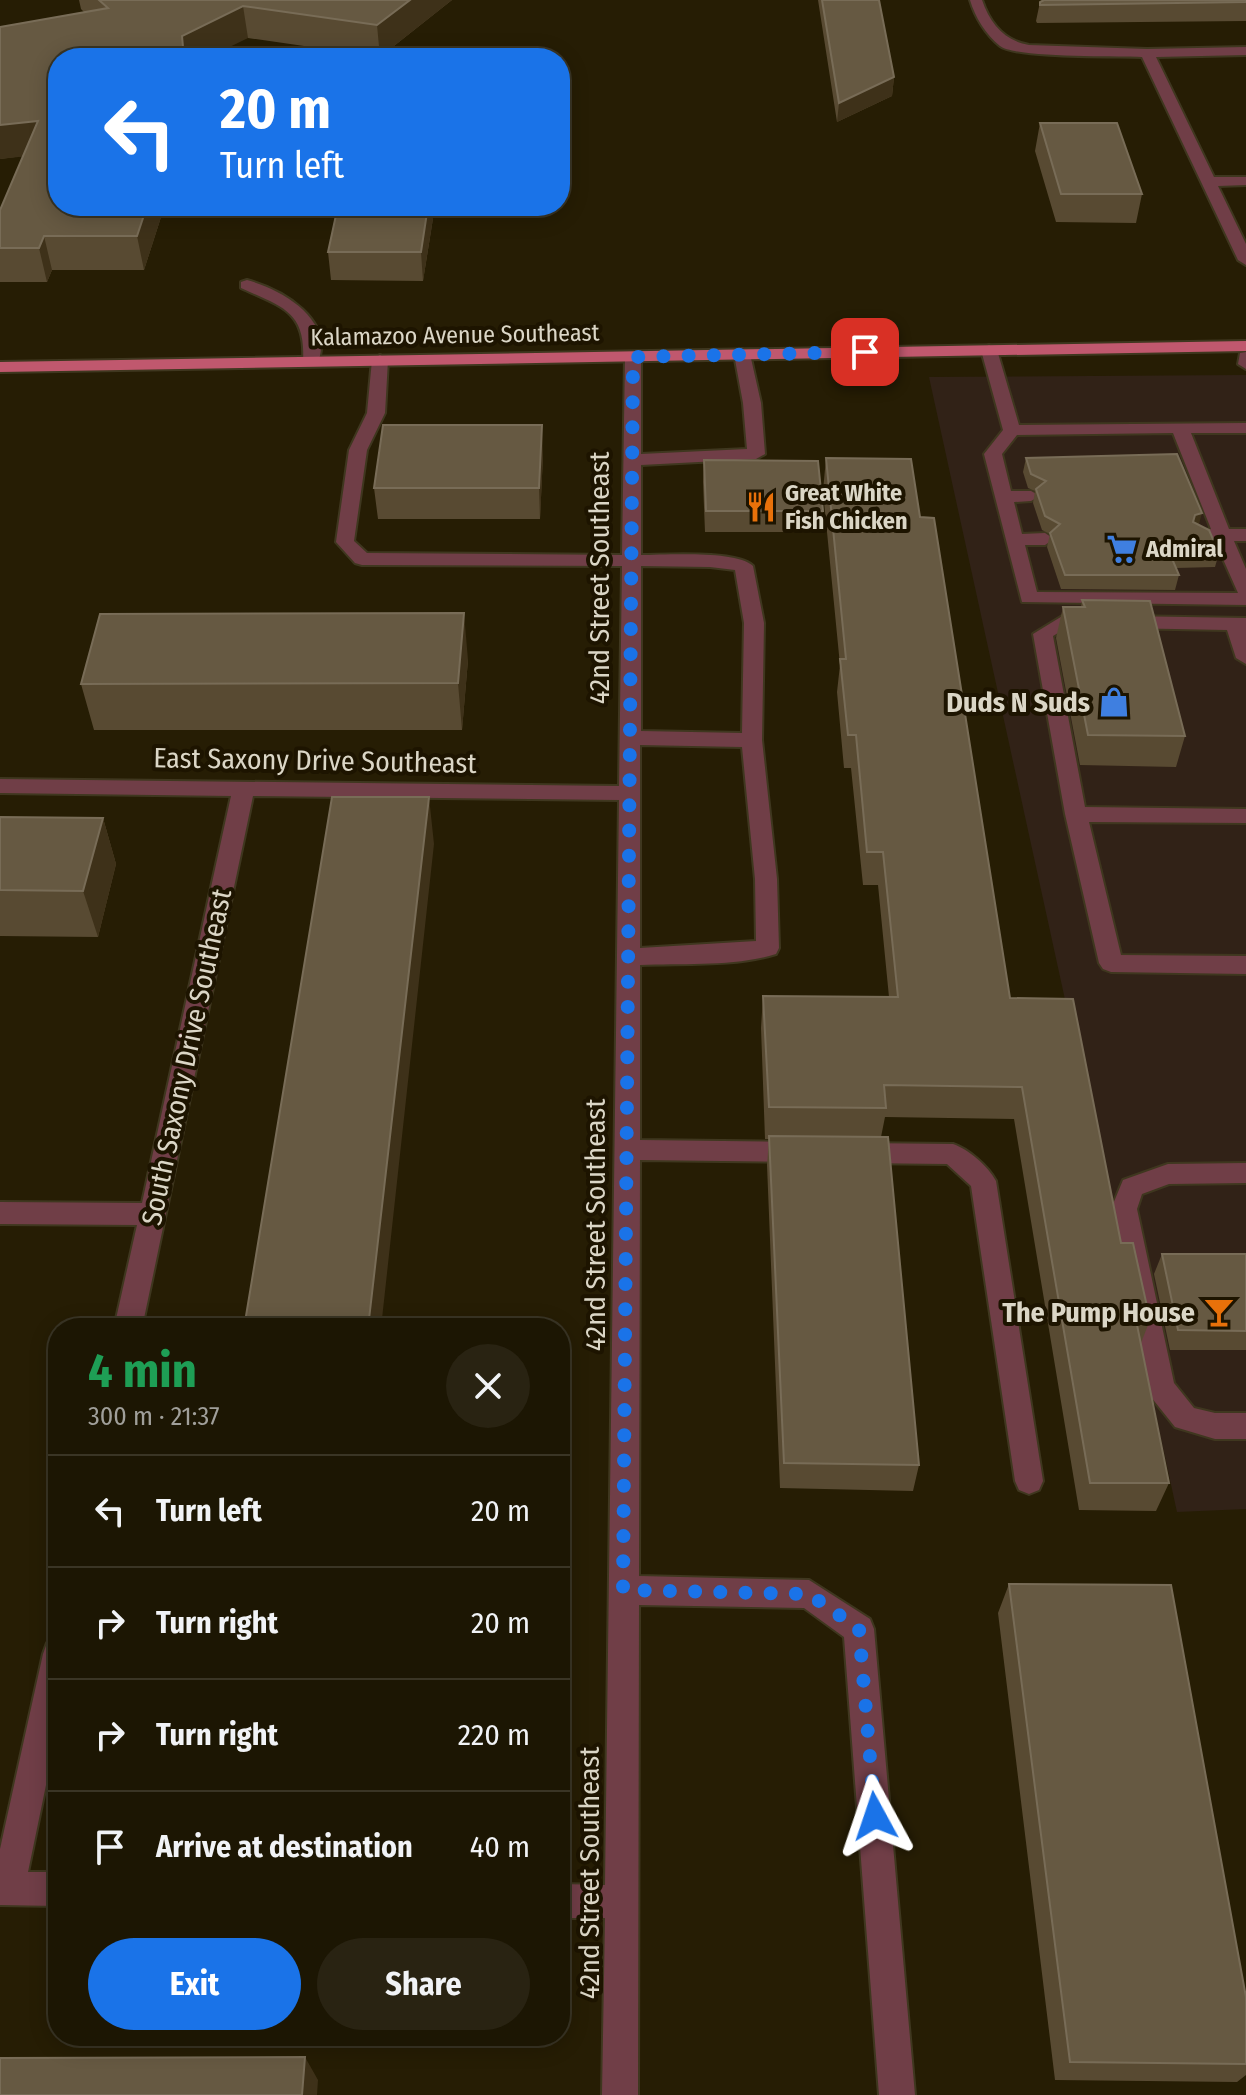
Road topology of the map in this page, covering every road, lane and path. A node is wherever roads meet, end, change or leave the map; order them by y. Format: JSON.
{"nodes":[{"id":1,"x":976,"y":0,"type":"edge"},
{"id":2,"x":1246,"y":51,"type":"edge"},
{"id":3,"x":1147,"y":53,"type":"junction"},
{"id":4,"x":1246,"y":181,"type":"edge"},
{"id":5,"x":1209,"y":182,"type":"junction"},
{"id":6,"x":1246,"y":260,"type":"edge"},
{"id":7,"x":247,"y":285,"type":"dead end"},
{"id":8,"x":1246,"y":346,"type":"edge"},
{"id":9,"x":989,"y":350,"type":"junction"},
{"id":10,"x":742,"y":354,"type":"junction"},
{"id":11,"x":633,"y":357,"type":"junction"},
{"id":12,"x":1246,"y":357,"type":"edge"},
{"id":13,"x":380,"y":360,"type":"junction"},
{"id":14,"x":311,"y":361,"type":"junction"},
{"id":15,"x":1246,"y":364,"type":"edge"},
{"id":16,"x":0,"y":367,"type":"edge"},
{"id":17,"x":1180,"y":428,"type":"junction"},
{"id":18,"x":1246,"y":428,"type":"edge"},
{"id":19,"x":1012,"y":430,"type":"junction"},
{"id":20,"x":632,"y":460,"type":"junction"},
{"id":21,"x":1204,"y":490,"type":"junction"},
{"id":22,"x":1183,"y":491,"type":"edge"},
{"id":23,"x":1031,"y":496,"type":"dead end"},
{"id":24,"x":1003,"y":497,"type":"junction"},
{"id":25,"x":1201,"y":535,"type":"edge"},
{"id":26,"x":1222,"y":535,"type":"junction"},
{"id":27,"x":1246,"y":535,"type":"edge"},
{"id":28,"x":1045,"y":539,"type":"dead end"},
{"id":29,"x":1015,"y":540,"type":"junction"},
{"id":30,"x":631,"y":560,"type":"junction"},
{"id":31,"x":1246,"y":591,"type":"edge"},
{"id":32,"x":1246,"y":599,"type":"edge"},
{"id":33,"x":1241,"y":624,"type":"edge"},
{"id":34,"x":1246,"y":658,"type":"edge"},
{"id":35,"x":630,"y":738,"type":"junction"},
{"id":36,"x":752,"y":740,"type":"junction"},
{"id":37,"x":0,"y":786,"type":"edge"},
{"id":38,"x":244,"y":787,"type":"junction"},
{"id":39,"x":630,"y":793,"type":"junction"},
{"id":40,"x":1076,"y":814,"type":"junction"},
{"id":41,"x":1246,"y":816,"type":"edge"},
{"id":42,"x":629,"y":957,"type":"junction"},
{"id":43,"x":1246,"y":965,"type":"edge"},
{"id":44,"x":627,"y":1150,"type":"junction"},
{"id":45,"x":1246,"y":1173,"type":"edge"},
{"id":46,"x":0,"y":1213,"type":"edge"},
{"id":47,"x":153,"y":1214,"type":"junction"},
{"id":48,"x":130,"y":1318,"type":"edge"},
{"id":49,"x":1246,"y":1426,"type":"edge"},
{"id":50,"x":1029,"y":1481,"type":"dead end"},
{"id":51,"x":623,"y":1590,"type":"junction"},
{"id":52,"x":48,"y":1697,"type":"edge"},
{"id":53,"x":4,"y":1888,"type":"edge"},
{"id":54,"x":48,"y":1889,"type":"edge"},
{"id":55,"x":570,"y":1901,"type":"edge"},
{"id":56,"x":621,"y":1902,"type":"junction"},
{"id":57,"x":620,"y":2095,"type":"edge"},
{"id":58,"x":897,"y":2095,"type":"edge"}],
"edges":[{"from":1,"to":3,"type":"street"},
{"from":2,"to":3,"type":"street"},
{"from":3,"to":5,"type":"street"},
{"from":4,"to":5,"type":"street"},
{"from":5,"to":6,"type":"street"},
{"from":7,"to":14,"type":"street"},
{"from":8,"to":9,"type":"main road","name":"Kalamazoo Avenue Southeast"},
{"from":9,"to":10,"type":"main road","name":"Kalamazoo Avenue Southeast"},
{"from":9,"to":19,"type":"street"},
{"from":10,"to":11,"type":"main road","name":"Kalamazoo Avenue Southeast"},
{"from":10,"to":20,"type":"street"},
{"from":11,"to":13,"type":"main road","name":"Kalamazoo Avenue Southeast"},
{"from":11,"to":20,"type":"street","name":"42nd Street Southeast"},
{"from":12,"to":15,"type":"street"},
{"from":13,"to":14,"type":"main road","name":"Kalamazoo Avenue Southeast"},
{"from":13,"to":30,"type":"street"},
{"from":14,"to":16,"type":"main road","name":"Kalamazoo Avenue Southeast"},
{"from":17,"to":18,"type":"street"},
{"from":17,"to":19,"type":"street"},
{"from":17,"to":21,"type":"street"},
{"from":19,"to":24,"type":"street"},
{"from":20,"to":30,"type":"street","name":"42nd Street Southeast"},
{"from":21,"to":22,"type":"street"},
{"from":21,"to":26,"type":"street"},
{"from":23,"to":24,"type":"street"},
{"from":24,"to":29,"type":"street"},
{"from":25,"to":26,"type":"street"},
{"from":26,"to":27,"type":"street"},
{"from":26,"to":31,"type":"street"},
{"from":28,"to":29,"type":"street"},
{"from":29,"to":32,"type":"street"},
{"from":30,"to":35,"type":"street","name":"42nd Street Southeast"},
{"from":30,"to":36,"type":"street"},
{"from":33,"to":34,"type":"street"},
{"from":33,"to":40,"type":"street"},
{"from":35,"to":36,"type":"street"},
{"from":35,"to":39,"type":"street","name":"42nd Street Southeast"},
{"from":36,"to":42,"type":"street"},
{"from":37,"to":38,"type":"street","name":"East Saxony Drive Southeast"},
{"from":38,"to":39,"type":"street","name":"East Saxony Drive Southeast"},
{"from":38,"to":47,"type":"street","name":"South Saxony Drive Southeast"},
{"from":39,"to":42,"type":"street","name":"42nd Street Southeast"},
{"from":40,"to":41,"type":"street"},
{"from":40,"to":43,"type":"street"},
{"from":42,"to":44,"type":"street","name":"42nd Street Southeast"},
{"from":44,"to":50,"type":"street"},
{"from":44,"to":51,"type":"street","name":"42nd Street Southeast"},
{"from":45,"to":49,"type":"street"},
{"from":46,"to":47,"type":"street"},
{"from":47,"to":48,"type":"street","name":"South Saxony Drive Southeast"},
{"from":51,"to":56,"type":"street","name":"42nd Street Southeast"},
{"from":51,"to":58,"type":"street"},
{"from":52,"to":53,"type":"street"},
{"from":53,"to":54,"type":"street"},
{"from":55,"to":56,"type":"street"},
{"from":56,"to":57,"type":"street","name":"42nd Street Southeast"}]}
